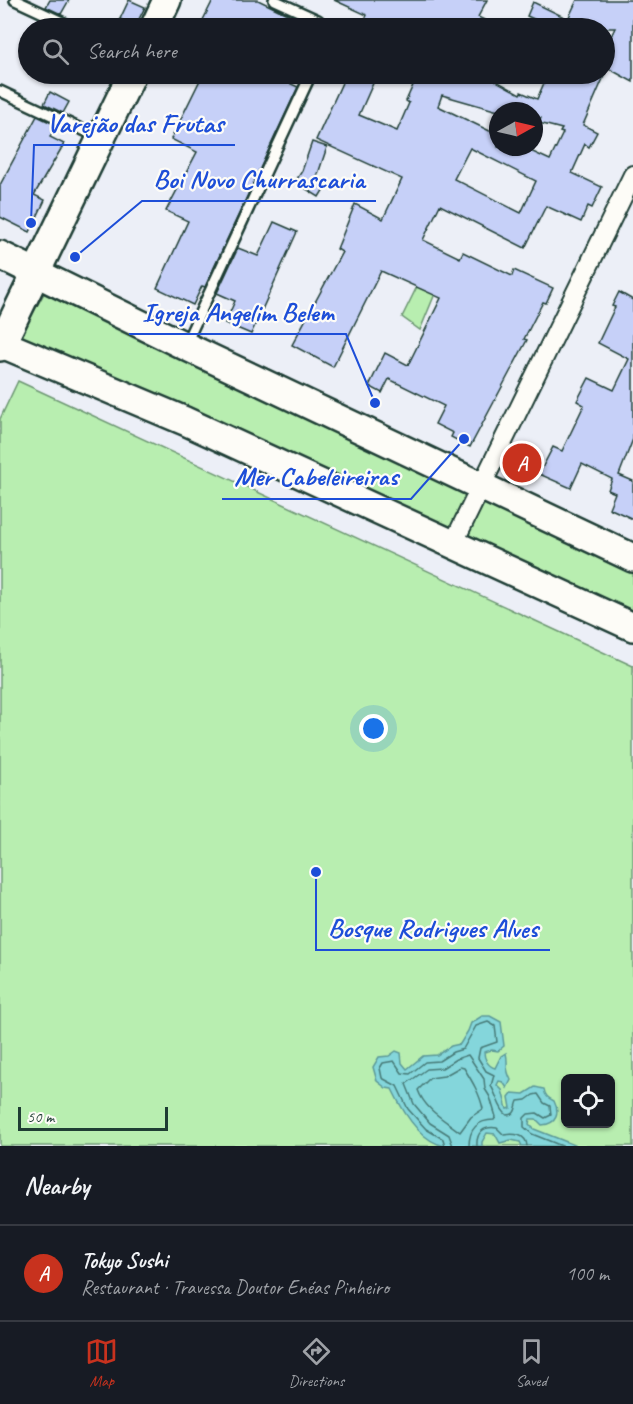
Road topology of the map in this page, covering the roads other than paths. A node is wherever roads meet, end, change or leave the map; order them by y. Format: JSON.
{"nodes":[{"id":1,"x":15,"y":0,"type":"edge"},
{"id":2,"x":167,"y":0,"type":"edge"},
{"id":3,"x":274,"y":0,"type":"edge"},
{"id":4,"x":54,"y":18,"type":"edge"},
{"id":5,"x":158,"y":18,"type":"edge"},
{"id":6,"x":314,"y":18,"type":"edge"},
{"id":7,"x":127,"y":84,"type":"edge"},
{"id":8,"x":306,"y":84,"type":"edge"},
{"id":9,"x":0,"y":91,"type":"edge"},
{"id":10,"x":101,"y":138,"type":"junction"},
{"id":11,"x":633,"y":175,"type":"edge"},
{"id":12,"x":0,"y":255,"type":"edge"},
{"id":13,"x":36,"y":273,"type":"junction"},
{"id":14,"x":1,"y":345,"type":"edge"},
{"id":15,"x":185,"y":346,"type":"junction"},
{"id":16,"x":483,"y":485,"type":"junction"},
{"id":17,"x":453,"y":544,"type":"junction"},
{"id":18,"x":633,"y":558,"type":"edge"},
{"id":19,"x":633,"y":627,"type":"edge"}],
"edges":[{"from":1,"to":4,"type":"lane"},
{"from":2,"to":5,"type":"street"},
{"from":3,"to":6,"type":"lane"},
{"from":7,"to":10,"type":"street"},
{"from":8,"to":15,"type":"lane"},
{"from":9,"to":10,"type":"lane"},
{"from":10,"to":13,"type":"street"},
{"from":11,"to":16,"type":"street"},
{"from":12,"to":13,"type":"street"},
{"from":13,"to":14,"type":"street"},
{"from":13,"to":15,"type":"street"},
{"from":14,"to":17,"type":"street"},
{"from":15,"to":16,"type":"street"},
{"from":16,"to":17,"type":"street"},
{"from":16,"to":18,"type":"street"},
{"from":17,"to":19,"type":"street"}]}
